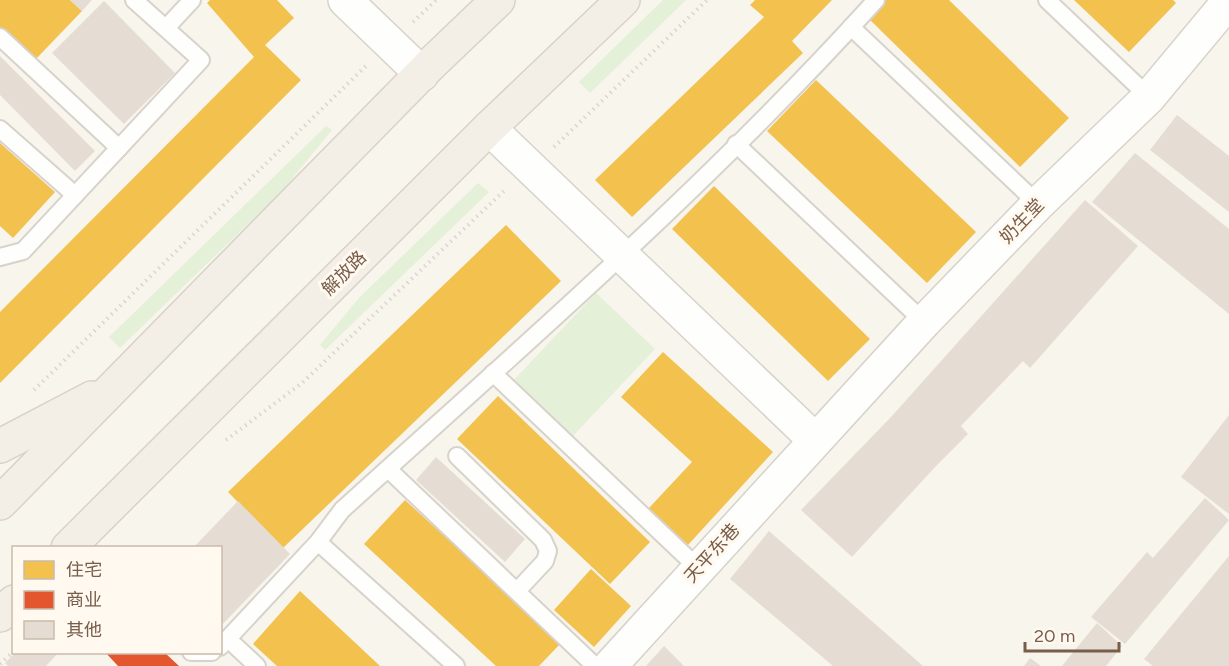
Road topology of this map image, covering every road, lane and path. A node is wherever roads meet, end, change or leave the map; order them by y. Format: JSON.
{"nodes":[{"id":1,"x":134,"y":0,"type":"edge"},
{"id":2,"x":192,"y":0,"type":"edge"},
{"id":3,"x":345,"y":0,"type":"edge"},
{"id":4,"x":363,"y":0,"type":"edge"},
{"id":5,"x":436,"y":0,"type":"edge"},
{"id":6,"x":498,"y":0,"type":"edge"},
{"id":7,"x":623,"y":0,"type":"edge"},
{"id":8,"x":707,"y":0,"type":"edge"},
{"id":9,"x":876,"y":0,"type":"edge"},
{"id":10,"x":1047,"y":0,"type":"edge"},
{"id":11,"x":1217,"y":5,"type":"edge"},
{"id":12,"x":851,"y":27,"type":"junction"},
{"id":13,"x":166,"y":28,"type":"junction"},
{"id":14,"x":0,"y":37,"type":"edge"},
{"id":15,"x":395,"y":38,"type":"junction"},
{"id":16,"x":426,"y":69,"type":"junction"},
{"id":17,"x":1149,"y":97,"type":"junction"},
{"id":18,"x":489,"y":128,"type":"junction"},
{"id":19,"x":0,"y":129,"type":"edge"},
{"id":20,"x":736,"y":144,"type":"junction"},
{"id":21,"x":119,"y":148,"type":"junction"},
{"id":22,"x":530,"y":166,"type":"junction"},
{"id":23,"x":75,"y":195,"type":"junction"},
{"id":24,"x":1038,"y":204,"type":"junction"},
{"id":25,"x":622,"y":255,"type":"junction"},
{"id":26,"x":0,"y":257,"type":"edge"},
{"id":27,"x":924,"y":322,"type":"junction"},
{"id":28,"x":493,"y":373,"type":"junction"},
{"id":29,"x":120,"y":383,"type":"junction"},
{"id":30,"x":30,"y":394,"type":"dead end"},
{"id":31,"x":815,"y":440,"type":"junction"},
{"id":32,"x":0,"y":446,"type":"edge"},
{"id":33,"x":217,"y":446,"type":"dead end"},
{"id":34,"x":457,"y":456,"type":"dead end"},
{"id":35,"x":388,"y":468,"type":"junction"},
{"id":36,"x":0,"y":504,"type":"edge"},
{"id":37,"x":318,"y":542,"type":"junction"},
{"id":38,"x":70,"y":546,"type":"edge"},
{"id":39,"x":698,"y":568,"type":"junction"},
{"id":40,"x":517,"y":591,"type":"junction"},
{"id":41,"x":12,"y":604,"type":"edge"},
{"id":42,"x":0,"y":615,"type":"edge"},
{"id":43,"x":224,"y":643,"type":"edge"},
{"id":44,"x":12,"y":653,"type":"edge"},
{"id":45,"x":0,"y":664,"type":"edge"},
{"id":46,"x":257,"y":666,"type":"edge"},
{"id":47,"x":456,"y":666,"type":"edge"},
{"id":48,"x":595,"y":666,"type":"edge"},
{"id":49,"x":610,"y":666,"type":"edge"}],
"edges":[{"from":1,"to":13,"type":"lane"},
{"from":2,"to":13,"type":"lane"},
{"from":3,"to":15,"type":"street"},
{"from":4,"to":15,"type":"street"},
{"from":5,"to":15,"type":"path"},
{"from":6,"to":16,"type":"main road"},
{"from":7,"to":18,"type":"main road","name":"解放路"},
{"from":8,"to":22,"type":"path"},
{"from":9,"to":12,"type":"lane"},
{"from":10,"to":17,"type":"lane"},
{"from":11,"to":17,"type":"street","name":"奶生堂"},
{"from":12,"to":20,"type":"lane"},
{"from":12,"to":24,"type":"lane"},
{"from":13,"to":21,"type":"lane"},
{"from":14,"to":21,"type":"lane"},
{"from":15,"to":16,"type":"street"},
{"from":15,"to":30,"type":"path"},
{"from":16,"to":29,"type":"main road"},
{"from":17,"to":24,"type":"street","name":"奶生堂"},
{"from":18,"to":22,"type":"street"},
{"from":18,"to":38,"type":"main road","name":"解放路"},
{"from":19,"to":23,"type":"lane"},
{"from":20,"to":25,"type":"lane"},
{"from":20,"to":27,"type":"lane"},
{"from":21,"to":23,"type":"lane"},
{"from":22,"to":25,"type":"street"},
{"from":22,"to":33,"type":"path"},
{"from":23,"to":26,"type":"lane"},
{"from":24,"to":27,"type":"street","name":"奶生堂"},
{"from":25,"to":28,"type":"lane"},
{"from":25,"to":31,"type":"street"},
{"from":27,"to":31,"type":"street","name":"奶生堂"},
{"from":28,"to":35,"type":"lane"},
{"from":28,"to":39,"type":"lane"},
{"from":29,"to":32,"type":"main road"},
{"from":29,"to":36,"type":"main road"},
{"from":31,"to":39,"type":"street","name":"天平东巷"},
{"from":34,"to":40,"type":"lane"},
{"from":35,"to":37,"type":"lane"},
{"from":35,"to":40,"type":"lane"},
{"from":37,"to":43,"type":"lane"},
{"from":37,"to":47,"type":"lane"},
{"from":39,"to":49,"type":"street","name":"天平东巷"},
{"from":40,"to":48,"type":"lane"},
{"from":41,"to":42,"type":"main road"},
{"from":43,"to":46,"type":"lane"},
{"from":44,"to":45,"type":"path"}]}
